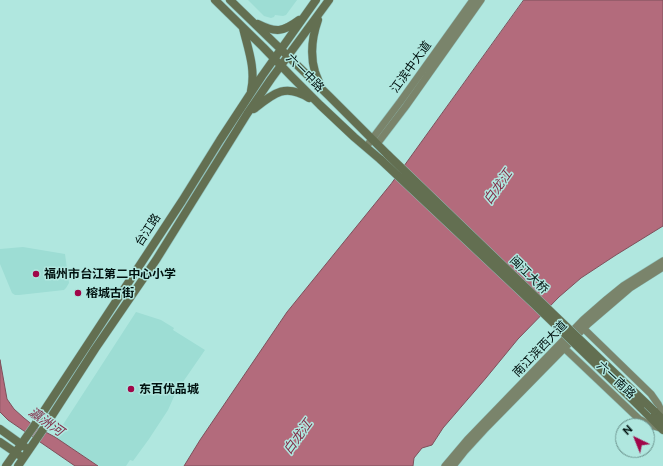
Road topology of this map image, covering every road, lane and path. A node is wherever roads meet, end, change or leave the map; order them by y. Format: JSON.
{"nodes":[{"id":1,"x":215,"y":0,"type":"edge"},
{"id":2,"x":230,"y":0,"type":"edge"},
{"id":3,"x":329,"y":0,"type":"edge"},
{"id":4,"x":473,"y":0,"type":"edge"},
{"id":5,"x":481,"y":0,"type":"edge"},
{"id":6,"x":314,"y":3,"type":"edge"},
{"id":7,"x":320,"y":13,"type":"junction"},
{"id":8,"x":251,"y":20,"type":"junction"},
{"id":9,"x":243,"y":27,"type":"junction"},
{"id":10,"x":285,"y":52,"type":"junction"},
{"id":11,"x":274,"y":59,"type":"junction"},
{"id":12,"x":280,"y":66,"type":"junction"},
{"id":13,"x":329,"y":96,"type":"junction"},
{"id":14,"x":248,"y":98,"type":"junction"},
{"id":15,"x":320,"y":105,"type":"junction"},
{"id":16,"x":248,"y":114,"type":"junction"},
{"id":17,"x":374,"y":142,"type":"junction"},
{"id":18,"x":366,"y":147,"type":"junction"},
{"id":19,"x":384,"y":157,"type":"junction"},
{"id":20,"x":663,"y":261,"type":"edge"},
{"id":21,"x":663,"y":267,"type":"edge"},
{"id":22,"x":581,"y":326,"type":"junction"},
{"id":23,"x":562,"y":346,"type":"junction"},
{"id":24,"x":640,"y":408,"type":"joint"},
{"id":25,"x":663,"y":415,"type":"edge"},
{"id":26,"x":662,"y":426,"type":"edge"},
{"id":27,"x":0,"y":428,"type":"edge"},
{"id":28,"x":0,"y":442,"type":"edge"},
{"id":29,"x":21,"y":444,"type":"junction"},
{"id":30,"x":29,"y":449,"type":"junction"},
{"id":31,"x":15,"y":452,"type":"junction"},
{"id":32,"x":23,"y":457,"type":"junction"},
{"id":33,"x":6,"y":466,"type":"edge"},
{"id":34,"x":18,"y":466,"type":"edge"},
{"id":35,"x":445,"y":466,"type":"edge"},
{"id":36,"x":452,"y":466,"type":"edge"}],
"edges":[{"from":1,"to":9,"type":"main road","name":"六一中路"},
{"from":2,"to":8,"type":"main road","name":"六一中路"},
{"from":3,"to":7,"type":"main road"},
{"from":4,"to":17,"type":"main road","name":"江滨中大道"},
{"from":5,"to":17,"type":"main road","name":"江滨中大道"},
{"from":6,"to":8,"type":"main road"},
{"from":6,"to":10,"type":"main road"},
{"from":7,"to":10,"type":"main road"},
{"from":7,"to":13,"type":"main road"},
{"from":8,"to":10,"type":"main road","name":"六一中路"},
{"from":9,"to":11,"type":"main road","name":"六一中路"},
{"from":9,"to":14,"type":"main road"},
{"from":10,"to":11,"type":"main road","name":"台江路"},
{"from":10,"to":12,"type":"main road","name":"台江路"},
{"from":10,"to":13,"type":"main road","name":"六一中路"},
{"from":11,"to":12,"type":"main road","name":"六一中路"},
{"from":11,"to":14,"type":"main road","name":"台江路"},
{"from":12,"to":15,"type":"main road","name":"六一中路"},
{"from":12,"to":16,"type":"main road","name":"台江路"},
{"from":13,"to":17,"type":"main road","name":"六一中路"},
{"from":14,"to":29,"type":"main road","name":"台江路"},
{"from":15,"to":16,"type":"main road"},
{"from":15,"to":18,"type":"main road","name":"六一中路"},
{"from":16,"to":30,"type":"main road","name":"台江路"},
{"from":17,"to":18,"type":"main road","name":"江滨中大道"},
{"from":17,"to":19,"type":"main road","name":"六一中路"},
{"from":18,"to":19,"type":"main road","name":"六一中路"},
{"from":19,"to":24,"type":"main road","name":"闽江大桥","bridge":true},
{"from":19,"to":26,"type":"main road","name":"闽江大桥","bridge":true},
{"from":20,"to":22,"type":"main road","name":"南江滨西大道"},
{"from":21,"to":22,"type":"main road","name":"南江滨西大道"},
{"from":22,"to":23,"type":"main road","name":"南江滨西大道"},
{"from":22,"to":25,"type":"main road","name":"六一南路"},
{"from":23,"to":26,"type":"main road","name":"六一南路"},
{"from":23,"to":35,"type":"main road","name":"南江滨西大道"},
{"from":23,"to":36,"type":"main road","name":"南江滨西大道"},
{"from":24,"to":26,"type":"main road","name":"六一南路"},
{"from":27,"to":29,"type":"main road"},
{"from":28,"to":31,"type":"main road"},
{"from":29,"to":30,"type":"main road"},
{"from":29,"to":31,"type":"main road"},
{"from":30,"to":32,"type":"main road"},
{"from":31,"to":32,"type":"main road"},
{"from":31,"to":33,"type":"main road"},
{"from":32,"to":34,"type":"main road"}]}
